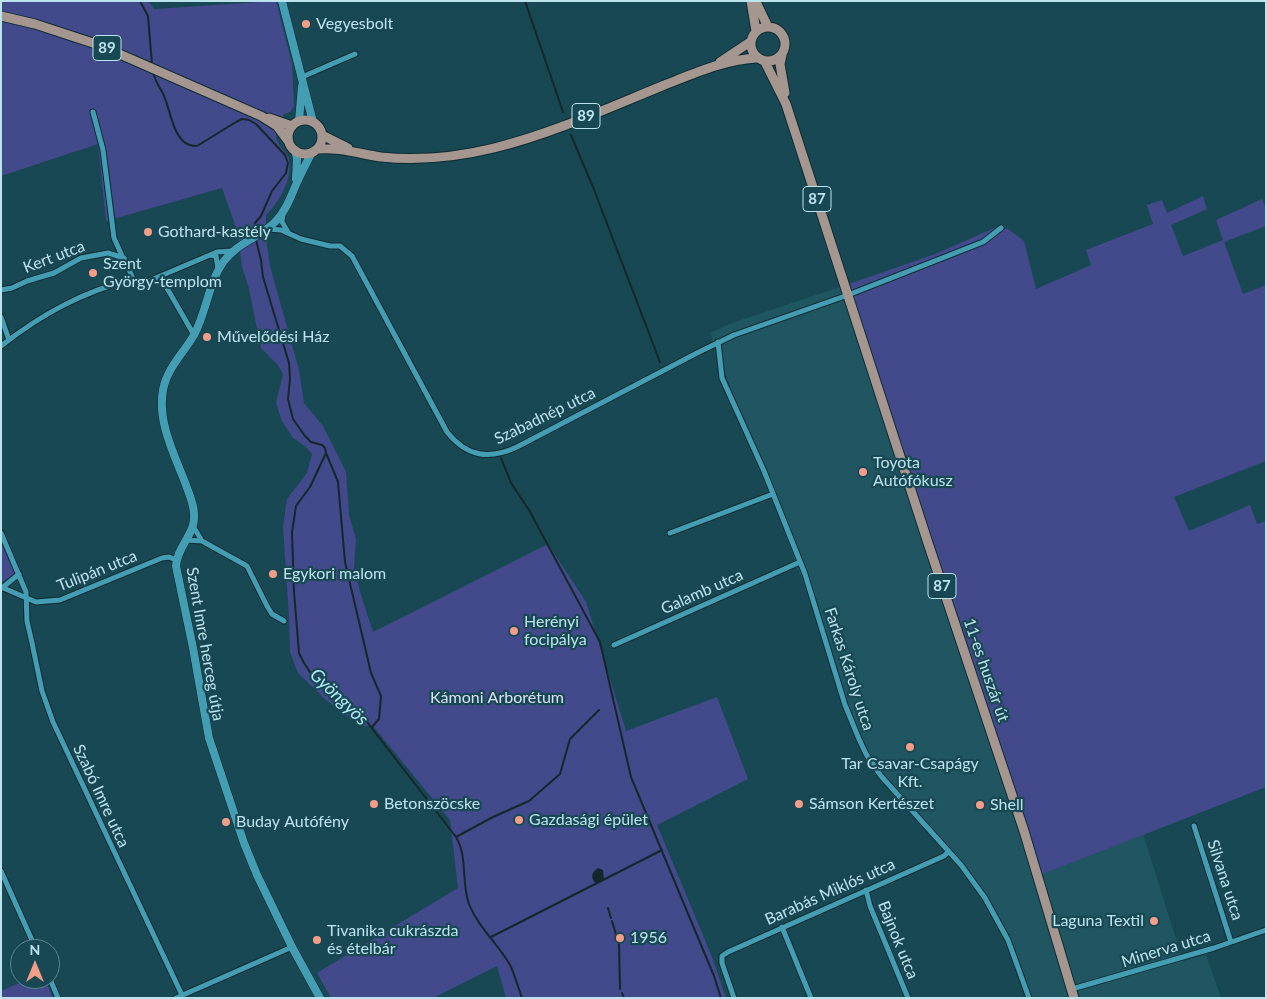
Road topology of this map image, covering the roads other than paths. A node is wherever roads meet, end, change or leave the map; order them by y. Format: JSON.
{"nodes":[{"id":1,"x":282,"y":1,"type":"edge"},
{"id":2,"x":751,"y":1,"type":"edge"},
{"id":3,"x":756,"y":1,"type":"edge"},
{"id":4,"x":1,"y":16,"type":"edge"},
{"id":5,"x":768,"y":27,"type":"junction"},
{"id":6,"x":756,"y":31,"type":"junction"},
{"id":7,"x":750,"y":42,"type":"junction"},
{"id":8,"x":355,"y":54,"type":"dead end"},
{"id":9,"x":782,"y":55,"type":"junction"},
{"id":10,"x":761,"y":60,"type":"junction"},
{"id":11,"x":709,"y":68,"type":"junction"},
{"id":12,"x":302,"y":76,"type":"junction"},
{"id":13,"x":786,"y":104,"type":"junction"},
{"id":14,"x":94,"y":112,"type":"dead end"},
{"id":15,"x":261,"y":116,"type":"junction"},
{"id":16,"x":313,"y":122,"type":"junction"},
{"id":17,"x":296,"y":124,"type":"junction"},
{"id":18,"x":322,"y":135,"type":"junction"},
{"id":19,"x":289,"y":142,"type":"junction"},
{"id":20,"x":295,"y":150,"type":"junction"},
{"id":21,"x":314,"y":151,"type":"junction"},
{"id":22,"x":360,"y":153,"type":"junction"},
{"id":23,"x":295,"y":186,"type":"junction"},
{"id":24,"x":283,"y":213,"type":"junction"},
{"id":25,"x":1001,"y":228,"type":"dead end"},
{"id":26,"x":267,"y":229,"type":"junction"},
{"id":27,"x":290,"y":234,"type":"junction"},
{"id":28,"x":232,"y":251,"type":"junction"},
{"id":29,"x":207,"y":255,"type":"junction"},
{"id":30,"x":124,"y":258,"type":"junction"},
{"id":31,"x":218,"y":269,"type":"junction"},
{"id":32,"x":160,"y":276,"type":"junction"},
{"id":33,"x":133,"y":279,"type":"junction"},
{"id":34,"x":1,"y":290,"type":"edge"},
{"id":35,"x":848,"y":295,"type":"junction"},
{"id":36,"x":1,"y":317,"type":"edge"},
{"id":37,"x":194,"y":335,"type":"junction"},
{"id":38,"x":9,"y":340,"type":"junction"},
{"id":39,"x":718,"y":342,"type":"junction"},
{"id":40,"x":1,"y":346,"type":"edge"},
{"id":41,"x":773,"y":494,"type":"junction"},
{"id":42,"x":193,"y":526,"type":"junction"},
{"id":43,"x":1,"y":533,"type":"edge"},
{"id":44,"x":670,"y":533,"type":"dead end"},
{"id":45,"x":186,"y":540,"type":"junction"},
{"id":46,"x":202,"y":541,"type":"junction"},
{"id":47,"x":176,"y":560,"type":"junction"},
{"id":48,"x":800,"y":562,"type":"junction"},
{"id":49,"x":19,"y":574,"type":"junction"},
{"id":50,"x":2,"y":588,"type":"edge"},
{"id":51,"x":26,"y":598,"type":"junction"},
{"id":52,"x":284,"y":620,"type":"dead end"},
{"id":53,"x":614,"y":645,"type":"dead end"},
{"id":54,"x":1194,"y":826,"type":"dead end"},
{"id":55,"x":948,"y":852,"type":"junction"},
{"id":56,"x":1,"y":871,"type":"edge"},
{"id":57,"x":866,"y":890,"type":"junction"},
{"id":58,"x":782,"y":928,"type":"junction"},
{"id":59,"x":1266,"y":930,"type":"edge"},
{"id":60,"x":32,"y":939,"type":"edge"},
{"id":61,"x":1231,"y":942,"type":"junction"},
{"id":62,"x":292,"y":947,"type":"junction"},
{"id":63,"x":1073,"y":994,"type":"edge"},
{"id":64,"x":179,"y":997,"type":"edge"},
{"id":65,"x":320,"y":998,"type":"edge"},
{"id":66,"x":734,"y":998,"type":"edge"},
{"id":67,"x":811,"y":998,"type":"edge"},
{"id":68,"x":908,"y":998,"type":"edge"},
{"id":69,"x":1029,"y":998,"type":"edge"}],
"edges":[{"from":1,"to":12,"type":"main road"},
{"from":2,"to":6,"type":"main road"},
{"from":3,"to":5,"type":"main road","number":"87"},
{"from":4,"to":15,"type":"main road","number":"89"},
{"from":5,"to":6,"type":"main road"},
{"from":5,"to":9,"type":"main road","number":"87"},
{"from":6,"to":7,"type":"main road"},
{"from":7,"to":10,"type":"main road","number":"87"},
{"from":7,"to":11,"type":"main road","number":"89"},
{"from":8,"to":12,"type":"street"},
{"from":9,"to":10,"type":"main road"},
{"from":9,"to":13,"type":"main road","number":"87"},
{"from":10,"to":11,"type":"main road","number":"89"},
{"from":10,"to":13,"type":"main road","number":"87"},
{"from":11,"to":22,"type":"main road","number":"89"},
{"from":12,"to":16,"type":"main road"},
{"from":12,"to":17,"type":"main road"},
{"from":13,"to":35,"type":"main road","number":"87"},
{"from":14,"to":30,"type":"street"},
{"from":15,"to":17,"type":"main road","number":"89"},
{"from":15,"to":19,"type":"main road","number":"89"},
{"from":16,"to":17,"type":"main road","number":"89"},
{"from":16,"to":18,"type":"main road","number":"89"},
{"from":17,"to":19,"type":"main road"},
{"from":18,"to":21,"type":"main road"},
{"from":18,"to":22,"type":"main road","number":"89"},
{"from":19,"to":20,"type":"main road","number":"89"},
{"from":20,"to":21,"type":"main road","number":"89"},
{"from":20,"to":23,"type":"main road"},
{"from":21,"to":22,"type":"main road","number":"89"},
{"from":21,"to":23,"type":"main road","name":"Szent Imre herceg útja"},
{"from":23,"to":24,"type":"main road","name":"Szent Imre herceg útja"},
{"from":24,"to":26,"type":"main road","name":"Szent Imre herceg útja"},
{"from":24,"to":27,"type":"street"},
{"from":25,"to":35,"type":"street","name":"Szabadnép utca"},
{"from":26,"to":27,"type":"street","name":"Szabadnép utca"},
{"from":26,"to":28,"type":"main road","name":"Szent Imre herceg útja"},
{"from":27,"to":39,"type":"street","name":"Szabadnép utca"},
{"from":28,"to":29,"type":"street"},
{"from":28,"to":31,"type":"main road","name":"Szent Imre herceg útja"},
{"from":29,"to":31,"type":"street"},
{"from":29,"to":32,"type":"street"},
{"from":30,"to":33,"type":"street"},
{"from":30,"to":34,"type":"street","name":"Kert utca"},
{"from":31,"to":37,"type":"main road","name":"Szent Imre herceg útja"},
{"from":32,"to":33,"type":"street"},
{"from":32,"to":37,"type":"street"},
{"from":33,"to":38,"type":"street"},
{"from":35,"to":39,"type":"street","name":"Szabadnép utca"},
{"from":35,"to":63,"type":"main road","name":"11-es huszár út","number":"87"},
{"from":36,"to":38,"type":"street"},
{"from":37,"to":42,"type":"main road","name":"Szent Imre herceg útja"},
{"from":38,"to":40,"type":"street"},
{"from":39,"to":41,"type":"street","name":"Farkas Károly utca"},
{"from":41,"to":44,"type":"street"},
{"from":41,"to":48,"type":"street","name":"Farkas Károly utca"},
{"from":42,"to":45,"type":"main road","name":"Szent Imre herceg útja"},
{"from":42,"to":46,"type":"street"},
{"from":43,"to":49,"type":"street"},
{"from":45,"to":46,"type":"street"},
{"from":45,"to":47,"type":"main road","name":"Szent Imre herceg útja"},
{"from":46,"to":52,"type":"street"},
{"from":47,"to":51,"type":"street","name":"Tulipán utca"},
{"from":47,"to":62,"type":"main road","name":"Szent Imre herceg útja"},
{"from":48,"to":53,"type":"street","name":"Galamb utca"},
{"from":48,"to":55,"type":"street","name":"Farkas Károly utca"},
{"from":49,"to":50,"type":"street"},
{"from":49,"to":51,"type":"street"},
{"from":50,"to":51,"type":"street","name":"Tulipán utca"},
{"from":51,"to":64,"type":"street","name":"Szabó Imre utca"},
{"from":54,"to":61,"type":"street","name":"Silvana utca"},
{"from":55,"to":57,"type":"street","name":"Barabás Miklós utca"},
{"from":55,"to":69,"type":"street","name":"Farkas Károly utca"},
{"from":56,"to":60,"type":"street"},
{"from":57,"to":58,"type":"street","name":"Barabás Miklós utca"},
{"from":57,"to":68,"type":"street","name":"Bajnok utca"},
{"from":58,"to":66,"type":"street","name":"Barabás Miklós utca"},
{"from":58,"to":67,"type":"street"},
{"from":59,"to":61,"type":"street","name":"Minerva utca"},
{"from":61,"to":63,"type":"street","name":"Minerva utca"},
{"from":62,"to":64,"type":"street"},
{"from":62,"to":65,"type":"main road","name":"Szent Imre herceg útja"}]}
